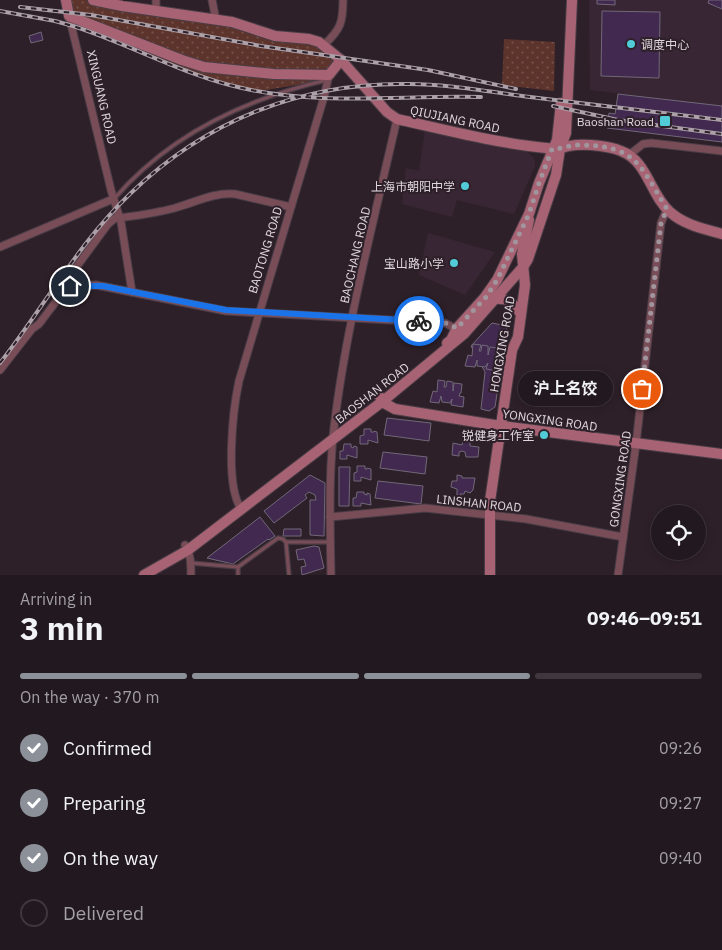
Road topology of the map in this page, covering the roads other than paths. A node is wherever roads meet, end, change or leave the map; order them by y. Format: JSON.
{"nodes":[{"id":1,"x":66,"y":0,"type":"edge"},
{"id":2,"x":93,"y":0,"type":"edge"},
{"id":3,"x":156,"y":0,"type":"edge"},
{"id":4,"x":212,"y":0,"type":"edge"},
{"id":5,"x":343,"y":0,"type":"edge"},
{"id":6,"x":568,"y":0,"type":"edge"},
{"id":7,"x":572,"y":0,"type":"edge"},
{"id":8,"x":156,"y":11,"type":"junction"},
{"id":9,"x":69,"y":16,"type":"junction"},
{"id":10,"x":216,"y":20,"type":"junction"},
{"id":11,"x":324,"y":45,"type":"junction"},
{"id":12,"x":341,"y":60,"type":"junction"},
{"id":13,"x":328,"y":77,"type":"junction"},
{"id":14,"x":397,"y":120,"type":"junction"},
{"id":15,"x":556,"y":149,"type":"junction"},
{"id":16,"x":722,"y":152,"type":"edge"},
{"id":17,"x":628,"y":155,"type":"junction"},
{"id":18,"x":113,"y":199,"type":"junction"},
{"id":19,"x":292,"y":207,"type":"junction"},
{"id":20,"x":667,"y":209,"type":"junction"},
{"id":21,"x":529,"y":214,"type":"junction"},
{"id":22,"x":119,"y":217,"type":"junction"},
{"id":23,"x":722,"y":234,"type":"edge"},
{"id":24,"x":0,"y":247,"type":"edge"},
{"id":25,"x":505,"y":263,"type":"junction"},
{"id":26,"x":523,"y":267,"type":"junction"},
{"id":27,"x":132,"y":292,"type":"junction"},
{"id":28,"x":494,"y":300,"type":"junction"},
{"id":29,"x":258,"y":313,"type":"junction"},
{"id":30,"x":521,"y":314,"type":"junction"},
{"id":31,"x":352,"y":317,"type":"junction"},
{"id":32,"x":32,"y":329,"type":"junction"},
{"id":33,"x":460,"y":331,"type":"junction"},
{"id":34,"x":0,"y":370,"type":"edge"},
{"id":35,"x":381,"y":399,"type":"junction"},
{"id":36,"x":501,"y":426,"type":"junction"},
{"id":37,"x":334,"y":435,"type":"junction"},
{"id":38,"x":636,"y":444,"type":"junction"},
{"id":39,"x":722,"y":454,"type":"edge"},
{"id":40,"x":240,"y":508,"type":"junction"},
{"id":41,"x":490,"y":516,"type":"junction"},
{"id":42,"x":330,"y":517,"type":"junction"},
{"id":43,"x":623,"y":537,"type":"junction"},
{"id":44,"x":286,"y":542,"type":"junction"},
{"id":45,"x":330,"y":542,"type":"junction"},
{"id":46,"x":186,"y":548,"type":"junction"},
{"id":47,"x":191,"y":563,"type":"junction"},
{"id":48,"x":238,"y":567,"type":"junction"},
{"id":49,"x":137,"y":575,"type":"edge"},
{"id":50,"x":144,"y":575,"type":"edge"},
{"id":51,"x":191,"y":575,"type":"edge"},
{"id":52,"x":238,"y":575,"type":"edge"},
{"id":53,"x":289,"y":575,"type":"edge"},
{"id":54,"x":330,"y":575,"type":"edge"},
{"id":55,"x":490,"y":575,"type":"edge"},
{"id":56,"x":618,"y":575,"type":"edge"}],
"edges":[{"from":1,"to":9,"type":"street","name":"XINGUANG ROAD"},
{"from":2,"to":8,"type":"street","name":"QIUJIANG ROAD"},
{"from":3,"to":8,"type":"street"},
{"from":4,"to":10,"type":"street"},
{"from":5,"to":11,"type":"street"},
{"from":6,"to":15,"type":"street","name":"BAOSHAN ROAD"},
{"from":7,"to":15,"type":"street","name":"BAOSHAN ROAD"},
{"from":8,"to":10,"type":"street","name":"QIUJIANG ROAD"},
{"from":9,"to":13,"type":"street"},
{"from":9,"to":18,"type":"street","name":"XINGUANG ROAD"},
{"from":10,"to":11,"type":"street","name":"QIUJIANG ROAD"},
{"from":11,"to":12,"type":"street","name":"QIUJIANG ROAD"},
{"from":12,"to":13,"type":"street","name":"BAOTONG ROAD"},
{"from":12,"to":14,"type":"street","name":"QIUJIANG ROAD"},
{"from":13,"to":18,"type":"lane"},
{"from":13,"to":19,"type":"street","name":"BAOTONG ROAD"},
{"from":14,"to":15,"type":"street","name":"QIUJIANG ROAD"},
{"from":14,"to":31,"type":"street","name":"BAOCHANG ROAD"},
{"from":15,"to":17,"type":"street","name":"QIUJIANG ROAD"},
{"from":15,"to":21,"type":"street","name":"BAOSHAN ROAD"},
{"from":15,"to":26,"type":"street","name":"BAOSHAN ROAD"},
{"from":16,"to":17,"type":"street"},
{"from":17,"to":20,"type":"street","name":"QIUJIANG ROAD"},
{"from":18,"to":22,"type":"street","name":"XINGUANG ROAD"},
{"from":18,"to":24,"type":"street"},
{"from":19,"to":22,"type":"street"},
{"from":19,"to":29,"type":"street","name":"BAOTONG ROAD"},
{"from":20,"to":23,"type":"street","name":"QIUJIANG ROAD"},
{"from":20,"to":38,"type":"street","name":"GONGXING ROAD"},
{"from":21,"to":25,"type":"street","name":"BAOSHAN ROAD"},
{"from":21,"to":26,"type":"street","name":"HONGXING ROAD"},
{"from":22,"to":27,"type":"street","name":"XINGUANG ROAD"},
{"from":22,"to":32,"type":"street"},
{"from":25,"to":26,"type":"street"},
{"from":25,"to":33,"type":"street","name":"BAOSHAN ROAD"},
{"from":26,"to":28,"type":"street","name":"BAOSHAN ROAD"},
{"from":26,"to":30,"type":"street","name":"HONGXING ROAD"},
{"from":27,"to":29,"type":"street"},
{"from":27,"to":32,"type":"street"},
{"from":28,"to":30,"type":"street"},
{"from":28,"to":33,"type":"street","name":"BAOSHAN ROAD"},
{"from":29,"to":31,"type":"street"},
{"from":29,"to":40,"type":"street","name":"BAOTONG ROAD"},
{"from":30,"to":36,"type":"street","name":"HONGXING ROAD"},
{"from":31,"to":33,"type":"street"},
{"from":31,"to":37,"type":"street","name":"BAOCHANG ROAD"},
{"from":32,"to":34,"type":"street"},
{"from":33,"to":35,"type":"street","name":"BAOSHAN ROAD"},
{"from":35,"to":36,"type":"street","name":"YONGXING ROAD"},
{"from":35,"to":37,"type":"street","name":"BAOSHAN ROAD"},
{"from":36,"to":38,"type":"street","name":"YONGXING ROAD"},
{"from":36,"to":41,"type":"street","name":"HONGXING ROAD"},
{"from":37,"to":40,"type":"street","name":"BAOSHAN ROAD"},
{"from":37,"to":42,"type":"street","name":"BAOCHANG ROAD"},
{"from":38,"to":39,"type":"street","name":"YONGXING ROAD"},
{"from":38,"to":43,"type":"street","name":"GONGXING ROAD"},
{"from":40,"to":46,"type":"street","name":"BAOSHAN ROAD"},
{"from":41,"to":42,"type":"street","name":"LINSHAN ROAD"},
{"from":41,"to":43,"type":"street","name":"LINSHAN ROAD"},
{"from":41,"to":55,"type":"street","name":"HONGXING ROAD"},
{"from":42,"to":45,"type":"street","name":"BAOCHANG ROAD"},
{"from":43,"to":56,"type":"street","name":"GONGXING ROAD"},
{"from":44,"to":45,"type":"lane"},
{"from":44,"to":48,"type":"lane"},
{"from":44,"to":53,"type":"lane"},
{"from":45,"to":54,"type":"street","name":"BAOCHANG ROAD"},
{"from":46,"to":47,"type":"street"},
{"from":46,"to":49,"type":"street","name":"BAOSHAN ROAD"},
{"from":46,"to":50,"type":"street","name":"BAOSHAN ROAD"},
{"from":47,"to":48,"type":"lane"},
{"from":47,"to":51,"type":"street"},
{"from":48,"to":52,"type":"lane"}]}
